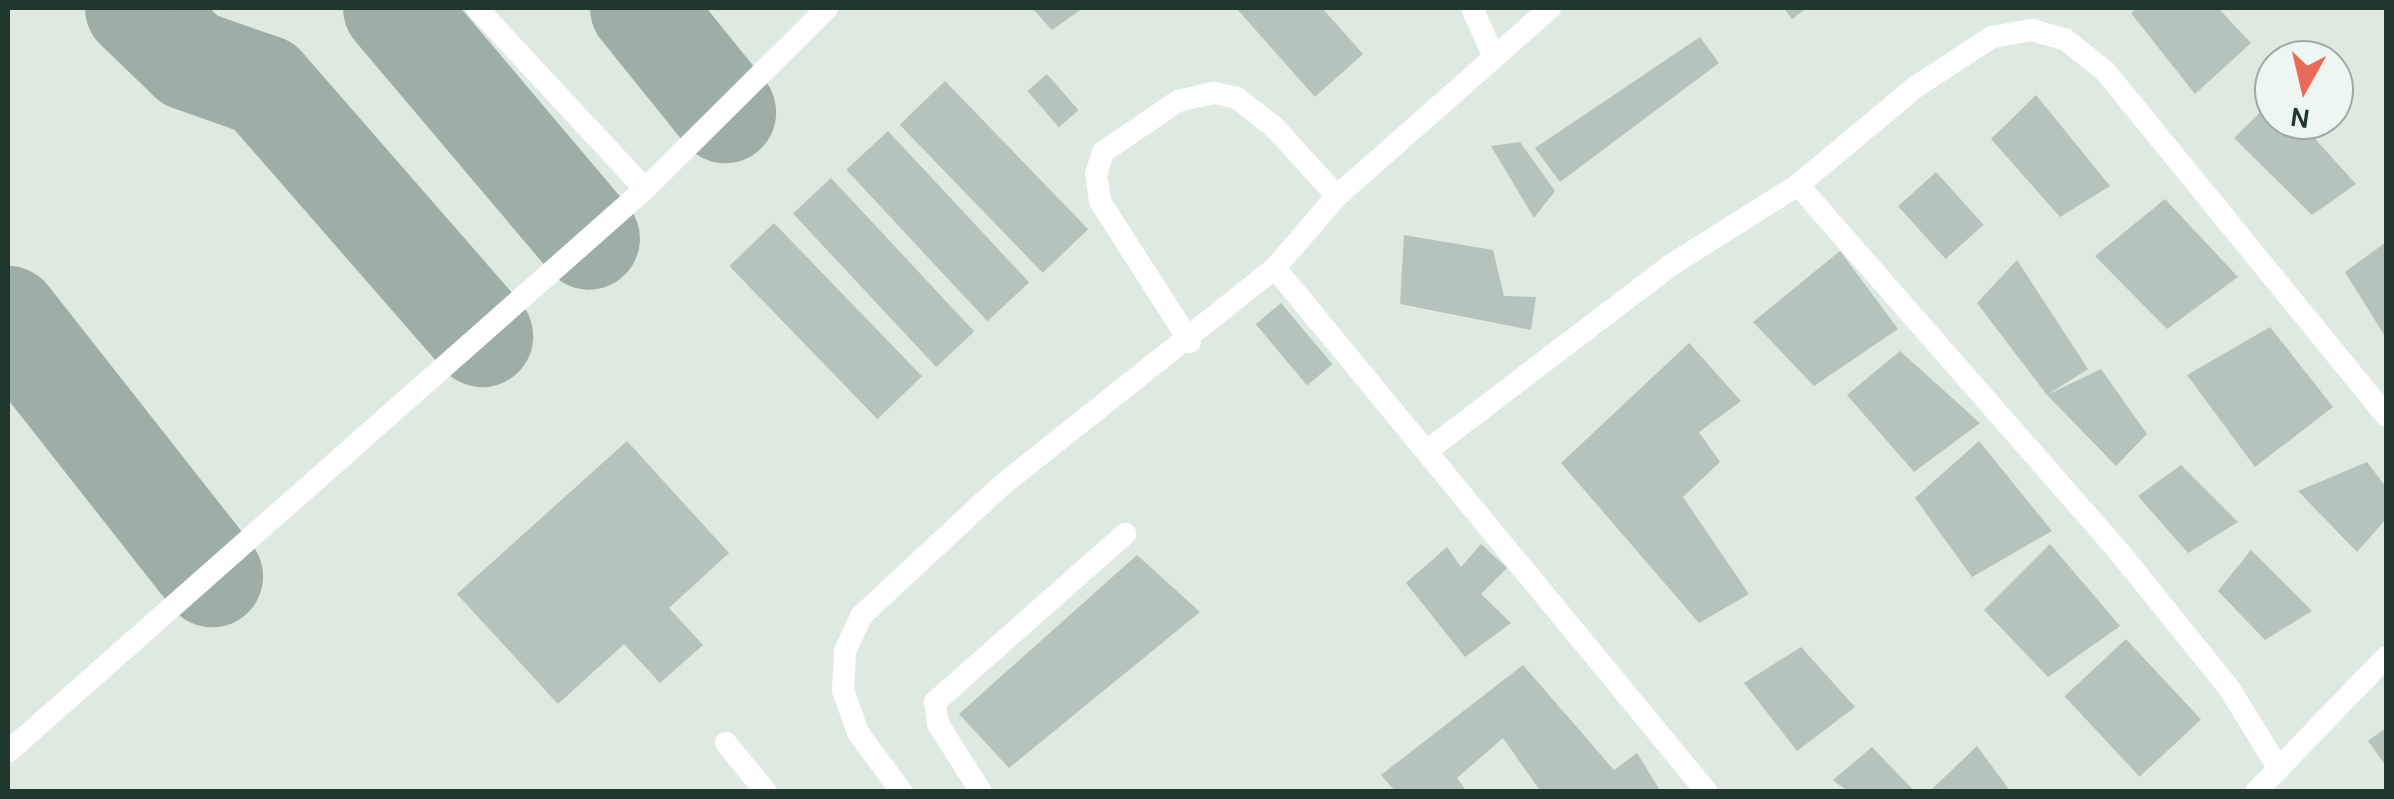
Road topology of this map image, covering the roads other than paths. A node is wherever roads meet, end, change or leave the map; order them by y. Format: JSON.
{"nodes":[{"id":1,"x":478,"y":8,"type":"edge"},
{"id":2,"x":827,"y":8,"type":"edge"},
{"id":3,"x":1472,"y":8,"type":"edge"},
{"id":4,"x":1550,"y":8,"type":"edge"},
{"id":5,"x":1494,"y":57,"type":"junction"},
{"id":6,"x":1798,"y":185,"type":"junction"},
{"id":7,"x":645,"y":189,"type":"junction"},
{"id":8,"x":1337,"y":196,"type":"junction"},
{"id":9,"x":1276,"y":268,"type":"junction"},
{"id":10,"x":1190,"y":342,"type":"junction"},
{"id":11,"x":2386,"y":416,"type":"edge"},
{"id":12,"x":1428,"y":450,"type":"junction"},
{"id":13,"x":1125,"y":534,"type":"dead end"},
{"id":14,"x":2386,"y":657,"type":"edge"},
{"id":15,"x":726,"y":743,"type":"dead end"},
{"id":16,"x":8,"y":752,"type":"edge"},
{"id":17,"x":2280,"y":768,"type":"junction"},
{"id":18,"x":766,"y":792,"type":"edge"},
{"id":19,"x":902,"y":792,"type":"edge"},
{"id":20,"x":981,"y":792,"type":"edge"},
{"id":21,"x":1708,"y":792,"type":"edge"},
{"id":22,"x":2256,"y":792,"type":"edge"}],
"edges":[{"from":1,"to":7,"type":"lane"},
{"from":2,"to":7,"type":"lane"},
{"from":3,"to":5,"type":"lane"},
{"from":4,"to":5,"type":"lane"},
{"from":5,"to":8,"type":"lane"},
{"from":6,"to":11,"type":"lane"},
{"from":6,"to":12,"type":"lane"},
{"from":6,"to":17,"type":"lane"},
{"from":7,"to":16,"type":"lane"},
{"from":8,"to":9,"type":"lane"},
{"from":8,"to":10,"type":"lane"},
{"from":9,"to":10,"type":"lane"},
{"from":9,"to":12,"type":"lane"},
{"from":10,"to":19,"type":"lane"},
{"from":12,"to":21,"type":"lane"},
{"from":13,"to":20,"type":"lane"},
{"from":14,"to":17,"type":"lane"},
{"from":15,"to":18,"type":"lane"},
{"from":17,"to":22,"type":"lane"}]}
